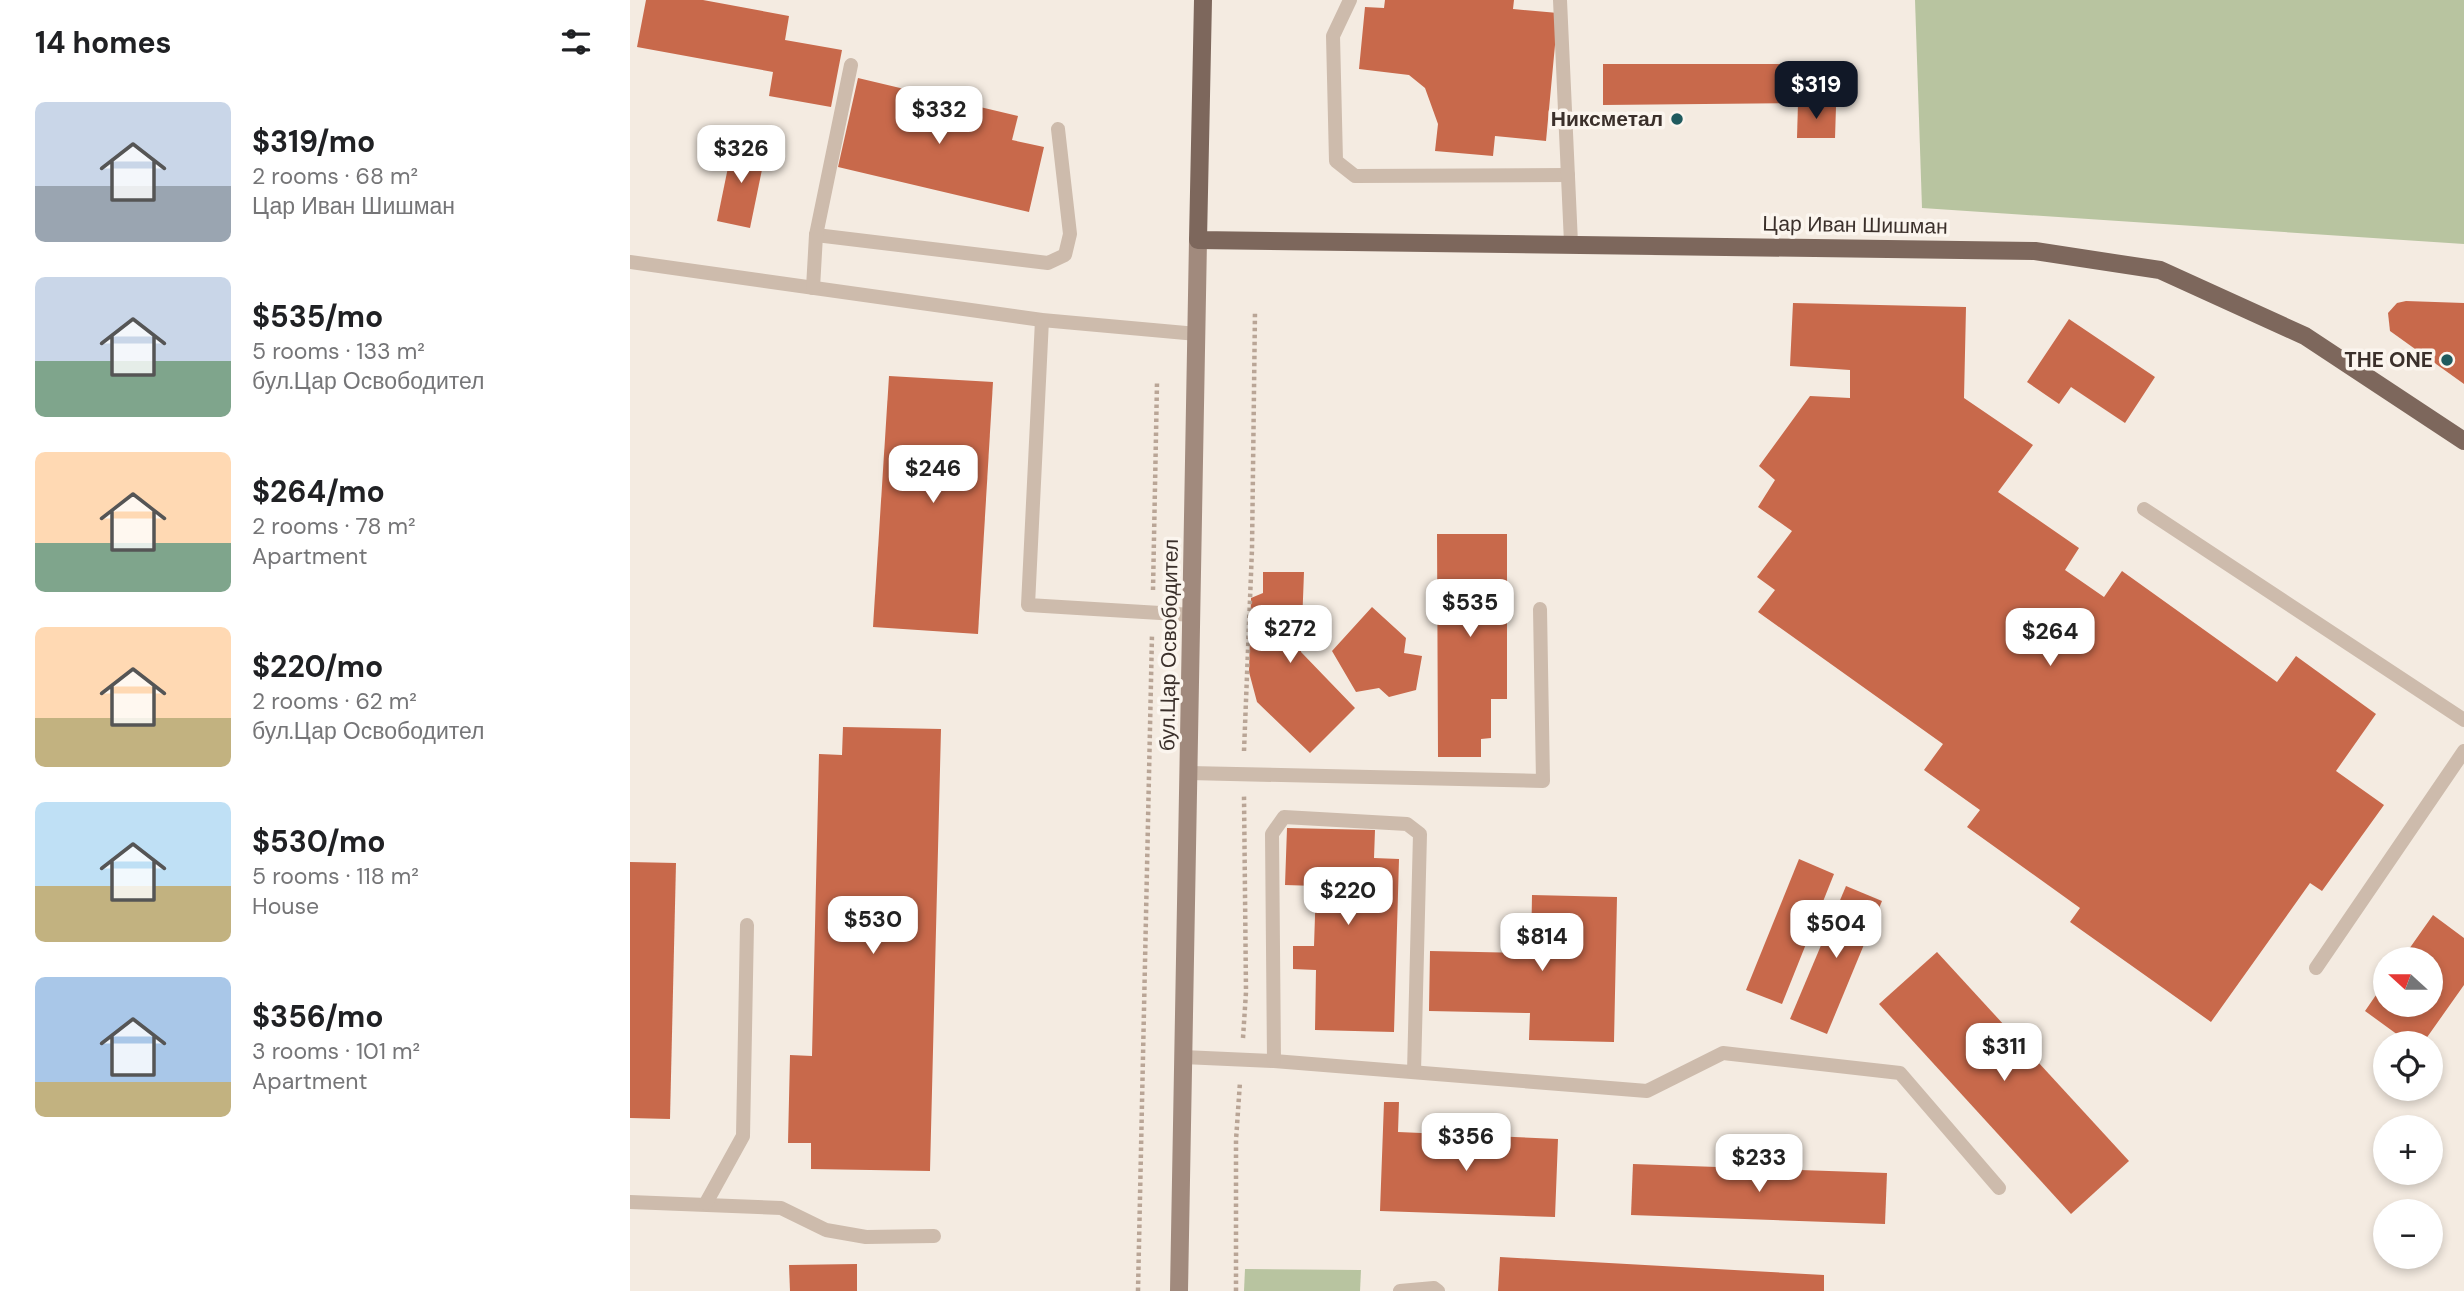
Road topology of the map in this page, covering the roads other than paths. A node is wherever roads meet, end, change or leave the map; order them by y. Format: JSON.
{"nodes":[{"id":1,"x":1203,"y":0,"type":"edge"},
{"id":2,"x":1350,"y":0,"type":"edge"},
{"id":3,"x":1560,"y":0,"type":"edge"},
{"id":4,"x":851,"y":65,"type":"dead end"},
{"id":5,"x":1058,"y":129,"type":"dead end"},
{"id":6,"x":1568,"y":175,"type":"junction"},
{"id":7,"x":816,"y":235,"type":"junction"},
{"id":8,"x":1198,"y":240,"type":"junction"},
{"id":9,"x":1571,"y":243,"type":"junction"},
{"id":10,"x":630,"y":262,"type":"edge"},
{"id":11,"x":813,"y":288,"type":"junction"},
{"id":12,"x":1042,"y":320,"type":"junction"},
{"id":13,"x":1196,"y":334,"type":"junction"},
{"id":14,"x":2464,"y":441,"type":"edge"},
{"id":15,"x":2144,"y":509,"type":"dead end"},
{"id":16,"x":1540,"y":609,"type":"dead end"},
{"id":17,"x":1193,"y":615,"type":"junction"},
{"id":18,"x":2464,"y":720,"type":"edge"},
{"id":19,"x":2464,"y":751,"type":"edge"},
{"id":20,"x":1189,"y":773,"type":"junction"},
{"id":21,"x":747,"y":925,"type":"dead end"},
{"id":22,"x":2316,"y":968,"type":"dead end"},
{"id":23,"x":1184,"y":1057,"type":"junction"},
{"id":24,"x":1274,"y":1061,"type":"junction"},
{"id":25,"x":1414,"y":1072,"type":"junction"},
{"id":26,"x":1998,"y":1188,"type":"dead end"},
{"id":27,"x":630,"y":1202,"type":"edge"},
{"id":28,"x":706,"y":1203,"type":"junction"},
{"id":29,"x":934,"y":1236,"type":"dead end"},
{"id":30,"x":1179,"y":1291,"type":"edge"},
{"id":31,"x":1400,"y":1291,"type":"edge"},
{"id":32,"x":1438,"y":1291,"type":"edge"}],
"edges":[{"from":1,"to":8,"type":"main road","name":"бул.Цар Освободител"},
{"from":2,"to":6,"type":"lane"},
{"from":3,"to":6,"type":"lane"},
{"from":4,"to":7,"type":"lane"},
{"from":5,"to":7,"type":"lane"},
{"from":6,"to":9,"type":"lane"},
{"from":7,"to":11,"type":"lane"},
{"from":8,"to":9,"type":"main road","name":"Цар Иван Шишман"},
{"from":8,"to":13,"type":"street","name":"бул.Цар Освободител"},
{"from":9,"to":14,"type":"main road","name":"Цар Иван Шишман"},
{"from":10,"to":11,"type":"lane"},
{"from":11,"to":12,"type":"lane"},
{"from":12,"to":13,"type":"lane"},
{"from":12,"to":17,"type":"lane"},
{"from":13,"to":17,"type":"street","name":"бул.Цар Освободител"},
{"from":15,"to":18,"type":"lane"},
{"from":16,"to":20,"type":"lane"},
{"from":17,"to":20,"type":"street","name":"бул.Цар Освободител"},
{"from":19,"to":22,"type":"lane"},
{"from":20,"to":23,"type":"street","name":"бул.Цар Освободител"},
{"from":21,"to":28,"type":"lane"},
{"from":23,"to":24,"type":"lane"},
{"from":23,"to":30,"type":"street","name":"бул.Цар Освободител"},
{"from":24,"to":25,"type":"lane"},
{"from":24,"to":25,"type":"lane"},
{"from":25,"to":26,"type":"lane"},
{"from":27,"to":28,"type":"lane"},
{"from":28,"to":29,"type":"lane"},
{"from":31,"to":32,"type":"lane"}]}
